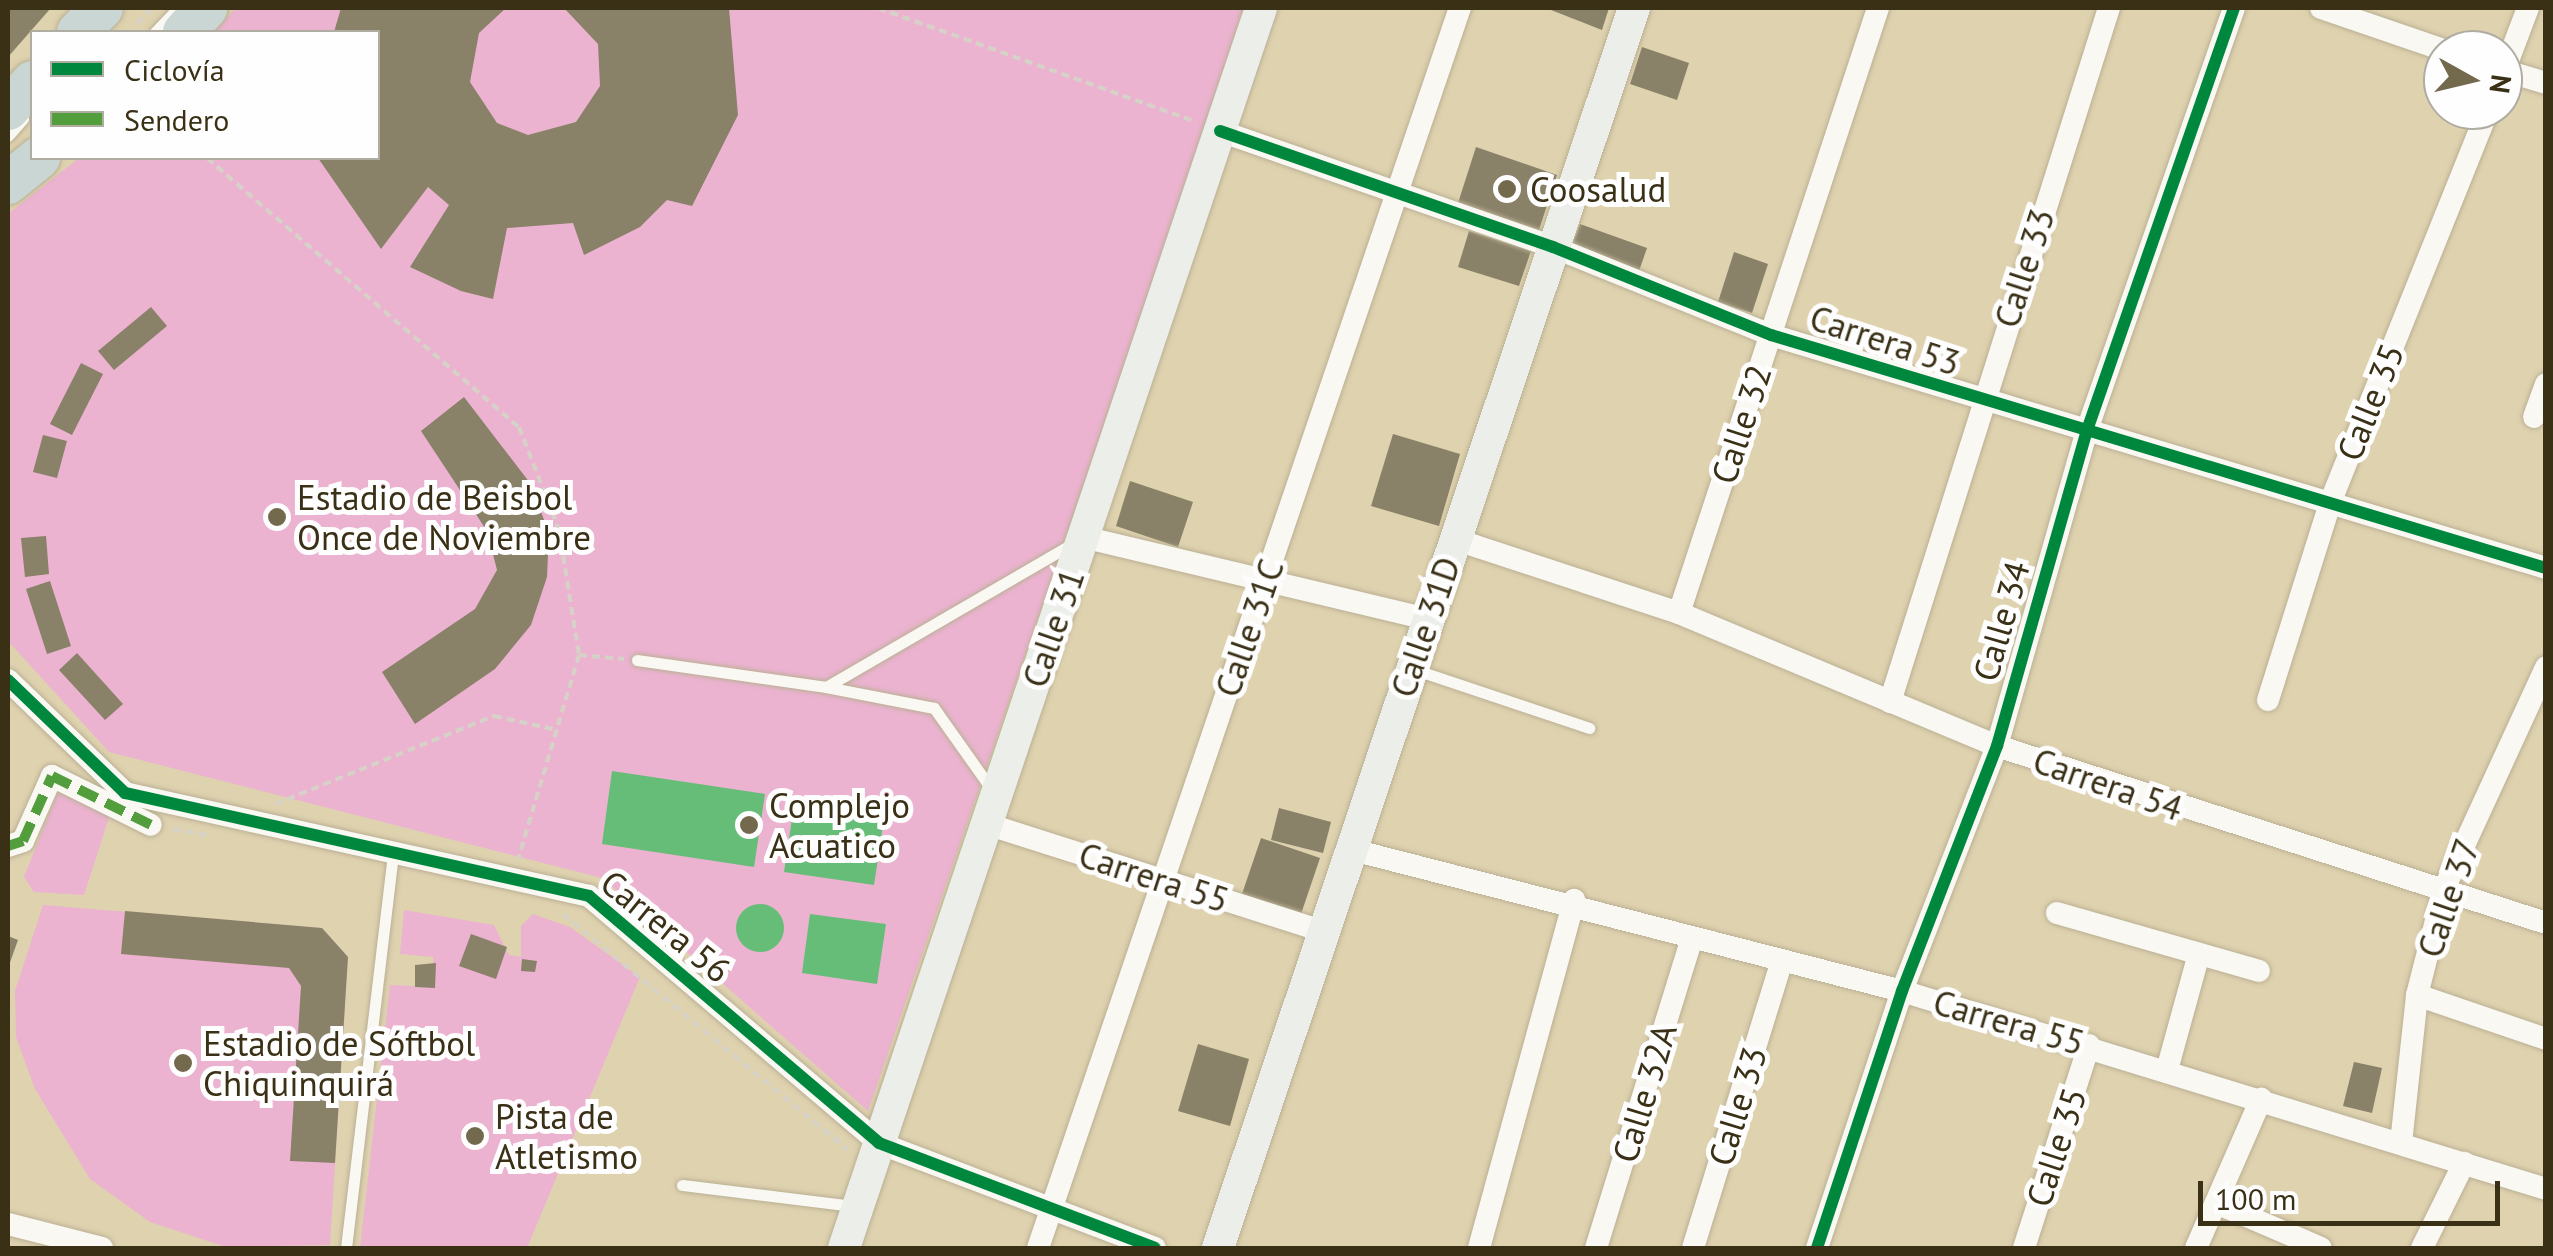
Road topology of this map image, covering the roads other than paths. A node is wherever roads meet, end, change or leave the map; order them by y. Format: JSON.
{"nodes":[{"id":1,"x":1261,"y":8,"type":"edge"},
{"id":2,"x":1460,"y":8,"type":"edge"},
{"id":3,"x":1634,"y":8,"type":"edge"},
{"id":4,"x":1878,"y":8,"type":"edge"},
{"id":5,"x":2109,"y":8,"type":"edge"},
{"id":6,"x":2234,"y":8,"type":"edge"},
{"id":7,"x":2321,"y":8,"type":"edge"},
{"id":8,"x":195,"y":20,"type":"edge"},
{"id":9,"x":162,"y":30,"type":"edge"},
{"id":10,"x":2423,"y":43,"type":"edge"},
{"id":11,"x":30,"y":84,"type":"edge"},
{"id":12,"x":8,"y":110,"type":"edge"},
{"id":13,"x":30,"y":110,"type":"edge"},
{"id":14,"x":1220,"y":130,"type":"junction"},
{"id":15,"x":2480,"y":130,"type":"edge"},
{"id":16,"x":8,"y":136,"type":"edge"},
{"id":17,"x":30,"y":144,"type":"edge"},
{"id":18,"x":37,"y":160,"type":"edge"},
{"id":19,"x":8,"y":163,"type":"edge"},
{"id":20,"x":8,"y":183,"type":"edge"},
{"id":21,"x":1398,"y":192,"type":"junction"},
{"id":22,"x":1553,"y":246,"type":"junction"},
{"id":23,"x":1771,"y":335,"type":"junction"},
{"id":24,"x":2546,"y":384,"type":"edge"},
{"id":25,"x":1980,"y":402,"type":"junction"},
{"id":26,"x":2534,"y":417,"type":"dead end"},
{"id":27,"x":2086,"y":433,"type":"junction"},
{"id":28,"x":2330,"y":503,"type":"junction"},
{"id":29,"x":1083,"y":537,"type":"junction"},
{"id":30,"x":1454,"y":539,"type":"junction"},
{"id":31,"x":2546,"y":568,"type":"edge"},
{"id":32,"x":1265,"y":580,"type":"junction"},
{"id":33,"x":1679,"y":613,"type":"junction"},
{"id":34,"x":1427,"y":619,"type":"junction"},
{"id":35,"x":636,"y":660,"type":"road end"},
{"id":36,"x":1411,"y":668,"type":"junction"},
{"id":37,"x":2546,"y":668,"type":"edge"},
{"id":38,"x":8,"y":680,"type":"edge"},
{"id":39,"x":826,"y":687,"type":"junction"},
{"id":40,"x":2268,"y":700,"type":"dead end"},
{"id":41,"x":1890,"y":702,"type":"junction"},
{"id":42,"x":2534,"y":722,"type":"edge"},
{"id":43,"x":1590,"y":728,"type":"dead end"},
{"id":44,"x":1998,"y":746,"type":"junction"},
{"id":45,"x":992,"y":810,"type":"junction"},
{"id":46,"x":151,"y":825,"type":"road end"},
{"id":47,"x":8,"y":846,"type":"edge"},
{"id":48,"x":393,"y":850,"type":"junction"},
{"id":49,"x":1350,"y":850,"type":"junction"},
{"id":50,"x":1164,"y":880,"type":"junction"},
{"id":51,"x":2444,"y":890,"type":"junction"},
{"id":52,"x":1574,"y":900,"type":"junction"},
{"id":53,"x":2057,"y":913,"type":"dead end"},
{"id":54,"x":2546,"y":924,"type":"edge"},
{"id":55,"x":1322,"y":931,"type":"junction"},
{"id":56,"x":1692,"y":938,"type":"junction"},
{"id":57,"x":2199,"y":954,"type":"junction"},
{"id":58,"x":1780,"y":963,"type":"junction"},
{"id":59,"x":2259,"y":971,"type":"dead end"},
{"id":60,"x":1902,"y":991,"type":"junction"},
{"id":61,"x":2417,"y":995,"type":"junction"},
{"id":62,"x":2546,"y":1038,"type":"edge"},
{"id":63,"x":2088,"y":1045,"type":"junction"},
{"id":64,"x":2167,"y":1070,"type":"junction"},
{"id":65,"x":2261,"y":1099,"type":"junction"},
{"id":66,"x":2400,"y":1143,"type":"junction"},
{"id":67,"x":875,"y":1156,"type":"junction"},
{"id":68,"x":2464,"y":1163,"type":"junction"},
{"id":69,"x":682,"y":1185,"type":"dead end"},
{"id":70,"x":2546,"y":1188,"type":"edge"},
{"id":71,"x":2216,"y":1202,"type":"junction"},
{"id":72,"x":858,"y":1207,"type":"junction"},
{"id":73,"x":1052,"y":1209,"type":"junction"},
{"id":74,"x":8,"y":1224,"type":"edge"},
{"id":75,"x":2313,"y":1247,"type":"edge"},
{"id":76,"x":102,"y":1248,"type":"edge"},
{"id":77,"x":346,"y":1248,"type":"edge"},
{"id":78,"x":844,"y":1248,"type":"edge"},
{"id":79,"x":1038,"y":1248,"type":"edge"},
{"id":80,"x":1155,"y":1248,"type":"edge"},
{"id":81,"x":1218,"y":1248,"type":"edge"},
{"id":82,"x":1479,"y":1248,"type":"edge"},
{"id":83,"x":1596,"y":1248,"type":"edge"},
{"id":84,"x":1692,"y":1248,"type":"edge"},
{"id":85,"x":1818,"y":1248,"type":"edge"},
{"id":86,"x":2024,"y":1248,"type":"edge"},
{"id":87,"x":2196,"y":1248,"type":"edge"},
{"id":88,"x":2422,"y":1248,"type":"edge"}],
"edges":[{"from":1,"to":14,"type":"street","name":"Calle 31"},
{"from":2,"to":21,"type":"street","name":"Calle 31C"},
{"from":3,"to":22,"type":"street","name":"Calle 31D"},
{"from":4,"to":23,"type":"street","name":"Calle 32"},
{"from":5,"to":25,"type":"street","name":"Calle 33"},
{"from":6,"to":27,"type":"street","name":"Calle 34"},
{"from":7,"to":10,"type":"street"},
{"from":8,"to":9,"type":"lane"},
{"from":11,"to":12,"type":"highway"},
{"from":13,"to":16,"type":"lane"},
{"from":14,"to":21,"type":"street","name":"Carrera 53"},
{"from":14,"to":29,"type":"street","name":"Calle 31"},
{"from":15,"to":28,"type":"street","name":"Calle 35"},
{"from":17,"to":19,"type":"lane"},
{"from":18,"to":20,"type":"highway"},
{"from":21,"to":22,"type":"street","name":"Carrera 53"},
{"from":21,"to":32,"type":"street","name":"Calle 31C"},
{"from":22,"to":23,"type":"street","name":"Carrera 53"},
{"from":22,"to":30,"type":"street","name":"Calle 31D"},
{"from":23,"to":25,"type":"street","name":"Carrera 53"},
{"from":23,"to":33,"type":"street","name":"Calle 32"},
{"from":24,"to":26,"type":"street"},
{"from":25,"to":27,"type":"street","name":"Carrera 53"},
{"from":25,"to":41,"type":"street","name":"Calle 33"},
{"from":27,"to":28,"type":"street","name":"Carrera 53"},
{"from":27,"to":44,"type":"street","name":"Calle 34"},
{"from":28,"to":31,"type":"street","name":"Carrera 53"},
{"from":28,"to":40,"type":"street","name":"Calle 35"},
{"from":29,"to":32,"type":"street"},
{"from":29,"to":39,"type":"lane"},
{"from":29,"to":45,"type":"street","name":"Calle 31"},
{"from":30,"to":33,"type":"street","name":"Carrera 54"},
{"from":30,"to":34,"type":"street","name":"Calle 31D"},
{"from":32,"to":34,"type":"street"},
{"from":32,"to":50,"type":"street","name":"Calle 31C"},
{"from":33,"to":41,"type":"street","name":"Carrera 54"},
{"from":34,"to":36,"type":"street","name":"Calle 31D"},
{"from":35,"to":39,"type":"lane"},
{"from":36,"to":43,"type":"lane"},
{"from":36,"to":49,"type":"street","name":"Calle 31D"},
{"from":37,"to":42,"type":"street","name":"Calle 37"},
{"from":38,"to":48,"type":"street","name":"Carrera 56"},
{"from":39,"to":45,"type":"lane"},
{"from":41,"to":44,"type":"street","name":"Carrera 54"},
{"from":42,"to":51,"type":"street","name":"Calle 37"},
{"from":44,"to":51,"type":"street","name":"Carrera 54"},
{"from":44,"to":60,"type":"street","name":"Calle 34"},
{"from":45,"to":50,"type":"street","name":"Carrera 55"},
{"from":45,"to":67,"type":"street","name":"Calle 31"},
{"from":46,"to":47,"type":"street"},
{"from":48,"to":67,"type":"street","name":"Carrera 56"},
{"from":48,"to":77,"type":"lane"},
{"from":49,"to":52,"type":"street","name":"Carrera 55"},
{"from":49,"to":55,"type":"street","name":"Calle 31D"},
{"from":50,"to":55,"type":"street","name":"Carrera 55"},
{"from":50,"to":73,"type":"street","name":"Calle 31C"},
{"from":51,"to":54,"type":"street","name":"Carrera 54"},
{"from":51,"to":61,"type":"street","name":"Calle 37"},
{"from":52,"to":56,"type":"street","name":"Carrera 55"},
{"from":52,"to":82,"type":"street"},
{"from":53,"to":57,"type":"street"},
{"from":55,"to":81,"type":"street","name":"Calle 31D"},
{"from":56,"to":58,"type":"street","name":"Carrera 55"},
{"from":56,"to":83,"type":"street","name":"Calle 32A"},
{"from":57,"to":59,"type":"street"},
{"from":57,"to":64,"type":"street"},
{"from":58,"to":60,"type":"street","name":"Carrera 55"},
{"from":58,"to":84,"type":"street","name":"Calle 33"},
{"from":60,"to":63,"type":"street","name":"Carrera 55"},
{"from":60,"to":85,"type":"street","name":"Calle 34"},
{"from":61,"to":62,"type":"street"},
{"from":61,"to":66,"type":"street","name":"Calle 37"},
{"from":63,"to":64,"type":"street","name":"Carrera 55"},
{"from":63,"to":86,"type":"street","name":"Calle 35"},
{"from":64,"to":65,"type":"street","name":"Carrera 55"},
{"from":65,"to":66,"type":"street","name":"Carrera 55"},
{"from":65,"to":71,"type":"street"},
{"from":66,"to":68,"type":"street","name":"Carrera 55"},
{"from":67,"to":72,"type":"street","name":"Calle 31"},
{"from":67,"to":73,"type":"street","name":"Carrera 56"},
{"from":68,"to":70,"type":"street","name":"Carrera 55"},
{"from":68,"to":88,"type":"street"},
{"from":69,"to":72,"type":"lane"},
{"from":71,"to":75,"type":"street"},
{"from":71,"to":87,"type":"street"},
{"from":72,"to":78,"type":"street","name":"Calle 31"},
{"from":73,"to":79,"type":"street","name":"Calle 31C"},
{"from":73,"to":80,"type":"street","name":"Carrera 56"},
{"from":74,"to":76,"type":"street"}]}
